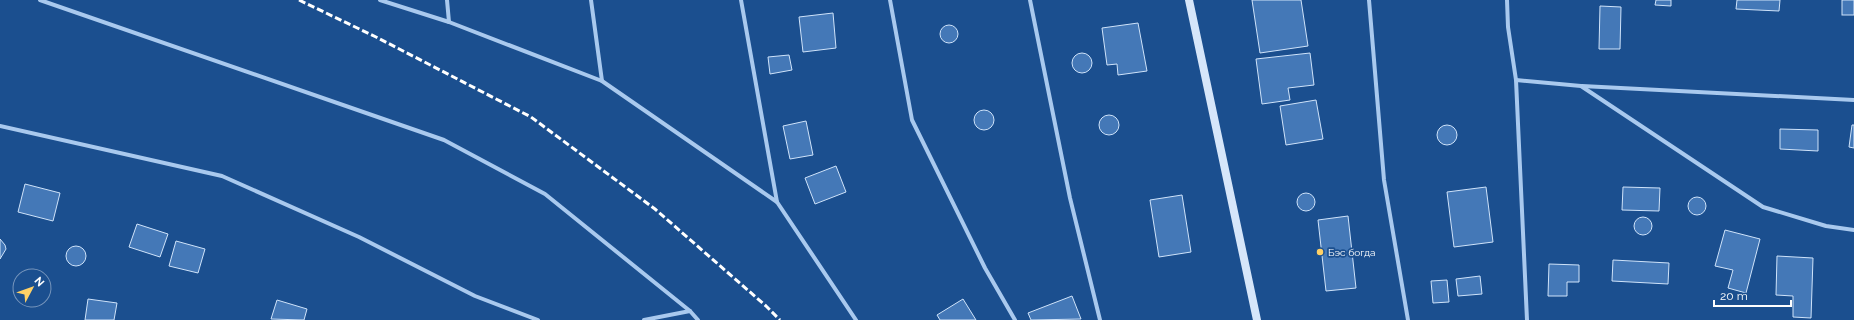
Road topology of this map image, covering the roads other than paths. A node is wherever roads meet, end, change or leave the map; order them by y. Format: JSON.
{"nodes":[{"id":1,"x":40,"y":0,"type":"edge"},
{"id":2,"x":380,"y":0,"type":"edge"},
{"id":3,"x":447,"y":0,"type":"edge"},
{"id":4,"x":591,"y":0,"type":"edge"},
{"id":5,"x":741,"y":0,"type":"edge"},
{"id":6,"x":890,"y":0,"type":"edge"},
{"id":7,"x":1030,"y":0,"type":"edge"},
{"id":8,"x":1189,"y":0,"type":"edge"},
{"id":9,"x":1369,"y":0,"type":"edge"},
{"id":10,"x":1507,"y":0,"type":"edge"},
{"id":11,"x":449,"y":22,"type":"junction"},
{"id":12,"x":1516,"y":80,"type":"junction"},
{"id":13,"x":602,"y":82,"type":"junction"},
{"id":14,"x":1581,"y":86,"type":"junction"},
{"id":15,"x":1854,"y":100,"type":"edge"},
{"id":16,"x":0,"y":126,"type":"edge"},
{"id":17,"x":776,"y":202,"type":"junction"},
{"id":18,"x":1854,"y":230,"type":"edge"},
{"id":19,"x":690,"y":311,"type":"junction"},
{"id":20,"x":538,"y":320,"type":"edge"},
{"id":21,"x":644,"y":320,"type":"edge"},
{"id":22,"x":698,"y":320,"type":"edge"},
{"id":23,"x":856,"y":320,"type":"edge"},
{"id":24,"x":1015,"y":320,"type":"edge"},
{"id":25,"x":1100,"y":320,"type":"edge"},
{"id":26,"x":1257,"y":320,"type":"edge"},
{"id":27,"x":1408,"y":320,"type":"edge"},
{"id":28,"x":1527,"y":320,"type":"edge"}],
"edges":[{"from":1,"to":19,"type":"street"},
{"from":2,"to":11,"type":"street"},
{"from":3,"to":11,"type":"street"},
{"from":4,"to":13,"type":"street"},
{"from":5,"to":17,"type":"street"},
{"from":6,"to":24,"type":"street"},
{"from":7,"to":25,"type":"street"},
{"from":8,"to":26,"type":"street"},
{"from":9,"to":27,"type":"street"},
{"from":10,"to":12,"type":"street"},
{"from":11,"to":13,"type":"street"},
{"from":12,"to":14,"type":"street"},
{"from":12,"to":28,"type":"street"},
{"from":13,"to":17,"type":"street"},
{"from":14,"to":15,"type":"street"},
{"from":14,"to":18,"type":"street"},
{"from":16,"to":20,"type":"street"},
{"from":17,"to":23,"type":"street"},
{"from":19,"to":21,"type":"street"},
{"from":19,"to":22,"type":"street"}]}
